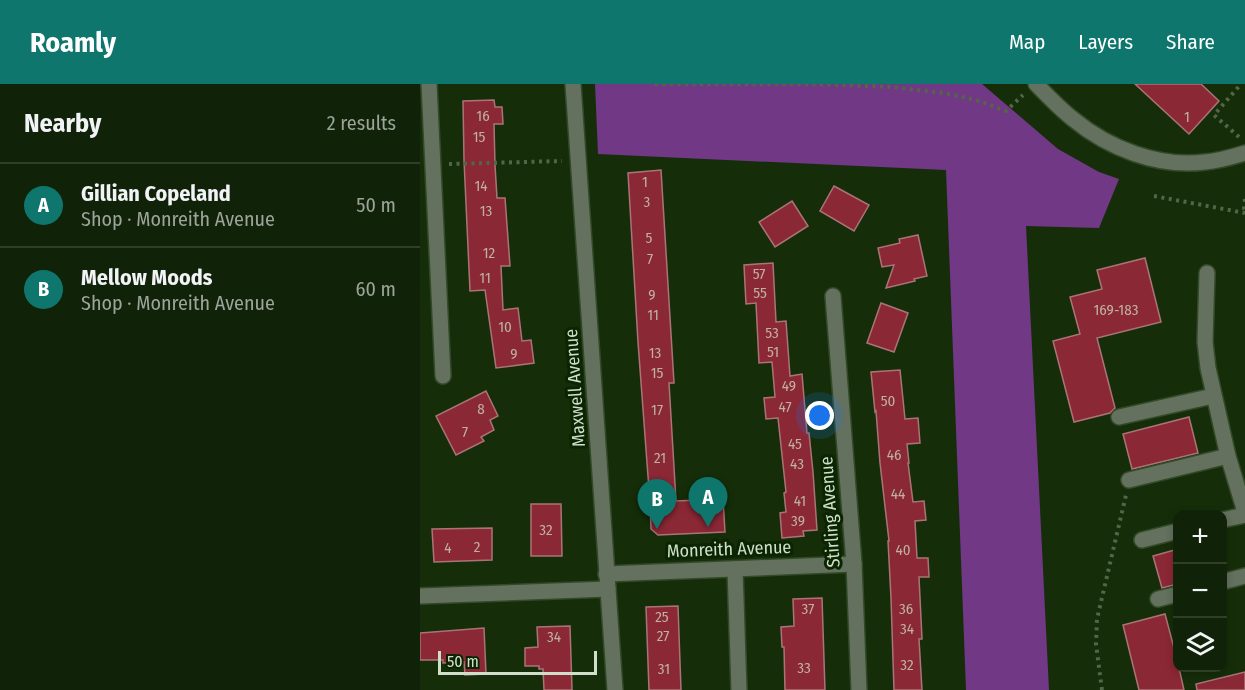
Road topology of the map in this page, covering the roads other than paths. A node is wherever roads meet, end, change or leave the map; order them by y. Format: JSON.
{"nodes":[{"id":1,"x":429,"y":84,"type":"edge"},
{"id":2,"x":573,"y":84,"type":"edge"},
{"id":3,"x":1031,"y":87,"type":"edge"},
{"id":4,"x":1245,"y":153,"type":"edge"},
{"id":5,"x":427,"y":165,"type":"edge"},
{"id":6,"x":1206,"y":273,"type":"dead end"},
{"id":7,"x":833,"y":296,"type":"dead end"},
{"id":8,"x":443,"y":376,"type":"dead end"},
{"id":9,"x":1214,"y":396,"type":"junction"},
{"id":10,"x":1119,"y":417,"type":"dead end"},
{"id":11,"x":1228,"y":456,"type":"junction"},
{"id":12,"x":1130,"y":480,"type":"road end"},
{"id":13,"x":1245,"y":513,"type":"edge"},
{"id":14,"x":1227,"y":518,"type":"edge"},
{"id":15,"x":1173,"y":532,"type":"edge"},
{"id":16,"x":1142,"y":540,"type":"dead end"},
{"id":17,"x":854,"y":564,"type":"junction"},
{"id":18,"x":735,"y":569,"type":"junction"},
{"id":19,"x":606,"y":574,"type":"junction"},
{"id":20,"x":1245,"y":576,"type":"edge"},
{"id":21,"x":1227,"y":581,"type":"edge"},
{"id":22,"x":608,"y":590,"type":"junction"},
{"id":23,"x":1173,"y":595,"type":"edge"},
{"id":24,"x":420,"y":597,"type":"edge"},
{"id":25,"x":1158,"y":599,"type":"dead end"},
{"id":26,"x":615,"y":690,"type":"edge"},
{"id":27,"x":739,"y":690,"type":"edge"},
{"id":28,"x":859,"y":690,"type":"edge"}],
"edges":[{"from":1,"to":5,"type":"street"},
{"from":2,"to":19,"type":"street","name":"Maxwell Avenue"},
{"from":3,"to":4,"type":"street"},
{"from":5,"to":8,"type":"street"},
{"from":6,"to":9,"type":"street"},
{"from":7,"to":17,"type":"street","name":"Stirling Avenue"},
{"from":9,"to":10,"type":"street"},
{"from":9,"to":11,"type":"street"},
{"from":11,"to":12,"type":"street"},
{"from":11,"to":13,"type":"street"},
{"from":13,"to":14,"type":"street"},
{"from":15,"to":16,"type":"street"},
{"from":17,"to":18,"type":"street","name":"Monreith Avenue"},
{"from":17,"to":28,"type":"street","name":"Stirling Avenue"},
{"from":18,"to":19,"type":"street","name":"Monreith Avenue"},
{"from":18,"to":27,"type":"street"},
{"from":19,"to":22,"type":"street","name":"Maxwell Avenue"},
{"from":20,"to":21,"type":"street"},
{"from":22,"to":24,"type":"street"},
{"from":22,"to":26,"type":"street","name":"Maxwell Avenue"},
{"from":23,"to":25,"type":"street"}]}
